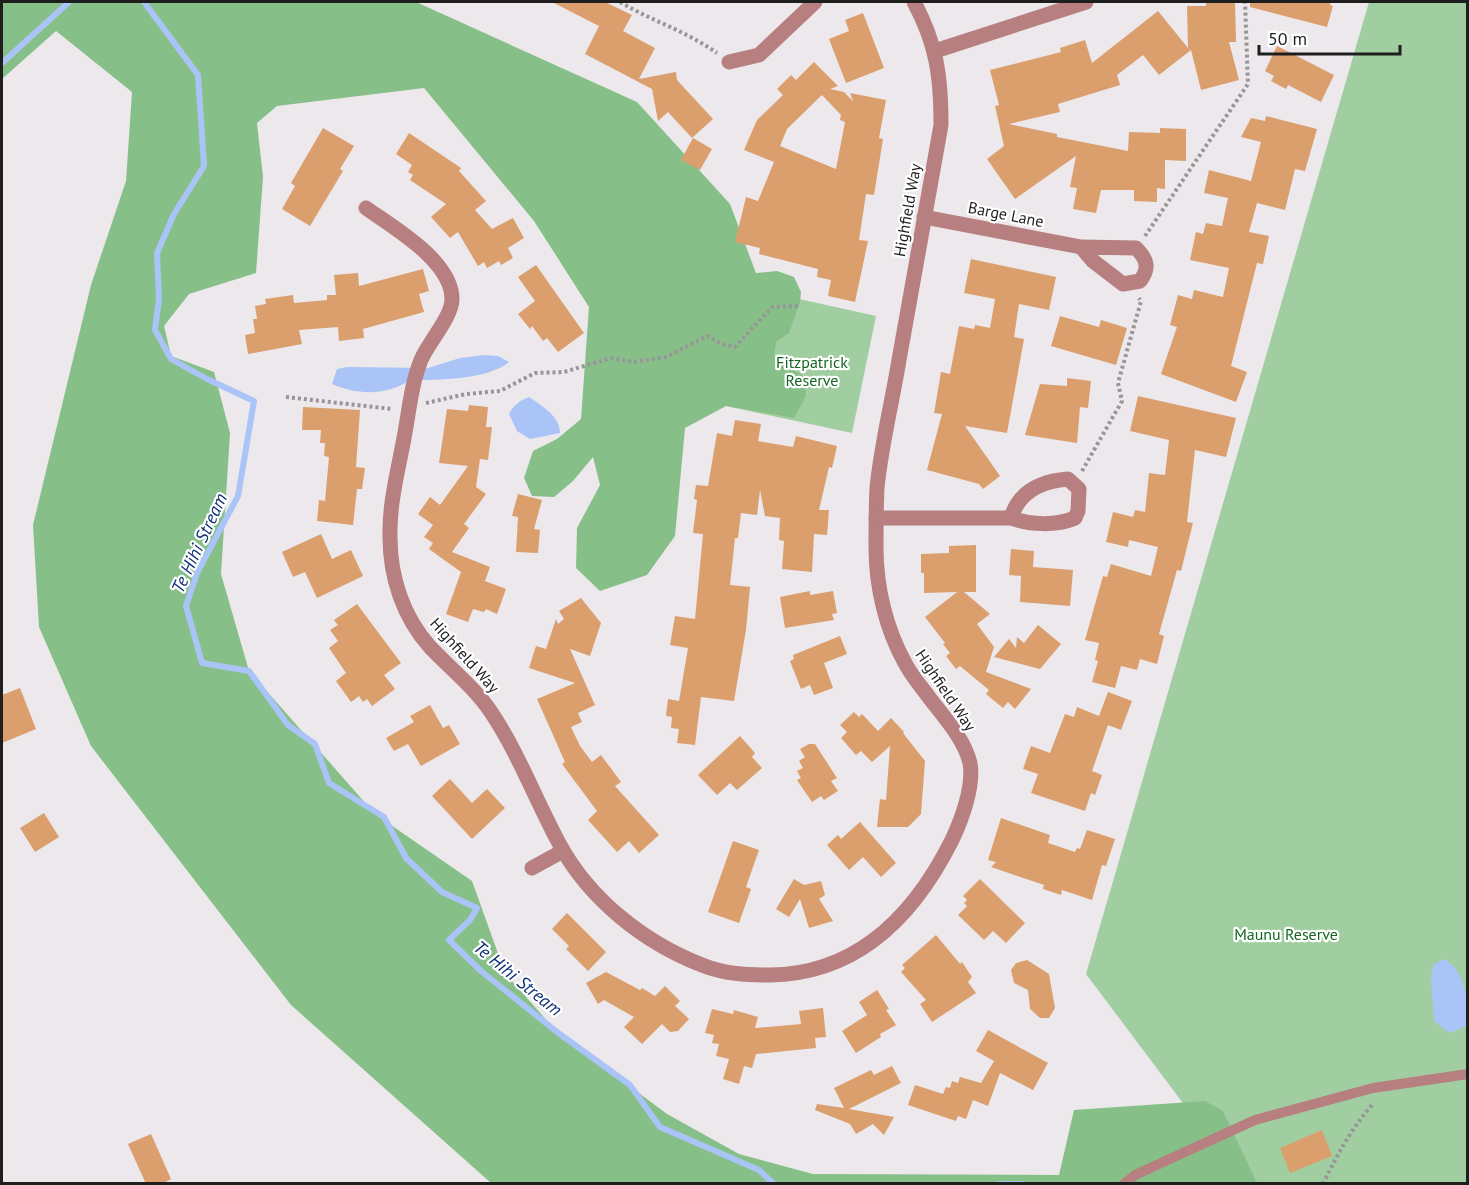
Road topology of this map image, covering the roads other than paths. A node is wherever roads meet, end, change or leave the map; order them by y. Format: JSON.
{"nodes":[{"id":1,"x":815,"y":2,"type":"edge"},
{"id":2,"x":914,"y":2,"type":"edge"},
{"id":3,"x":1086,"y":2,"type":"edge"},
{"id":4,"x":935,"y":51,"type":"junction"},
{"id":5,"x":729,"y":62,"type":"road end"},
{"id":6,"x":366,"y":208,"type":"dead end"},
{"id":7,"x":924,"y":217,"type":"junction"},
{"id":8,"x":1082,"y":247,"type":"junction"},
{"id":9,"x":876,"y":518,"type":"junction"},
{"id":10,"x":1011,"y":518,"type":"junction"},
{"id":11,"x":563,"y":851,"type":"junction"},
{"id":12,"x":532,"y":868,"type":"dead end"},
{"id":13,"x":1467,"y":1074,"type":"edge"},
{"id":14,"x":1124,"y":1184,"type":"edge"}],
"edges":[{"from":1,"to":5,"type":"street"},
{"from":2,"to":4,"type":"street","name":"Highfield Way"},
{"from":3,"to":4,"type":"street"},
{"from":4,"to":7,"type":"street","name":"Highfield Way"},
{"from":6,"to":11,"type":"street","name":"Highfield Way"},
{"from":7,"to":8,"type":"street","name":"Barge Lane"},
{"from":7,"to":9,"type":"street","name":"Highfield Way"},
{"from":8,"to":8,"type":"street","name":"Barge Lane"},
{"from":9,"to":10,"type":"street"},
{"from":9,"to":11,"type":"street","name":"Highfield Way"},
{"from":10,"to":10,"type":"street"},
{"from":11,"to":12,"type":"street"},
{"from":13,"to":14,"type":"lane"}]}
